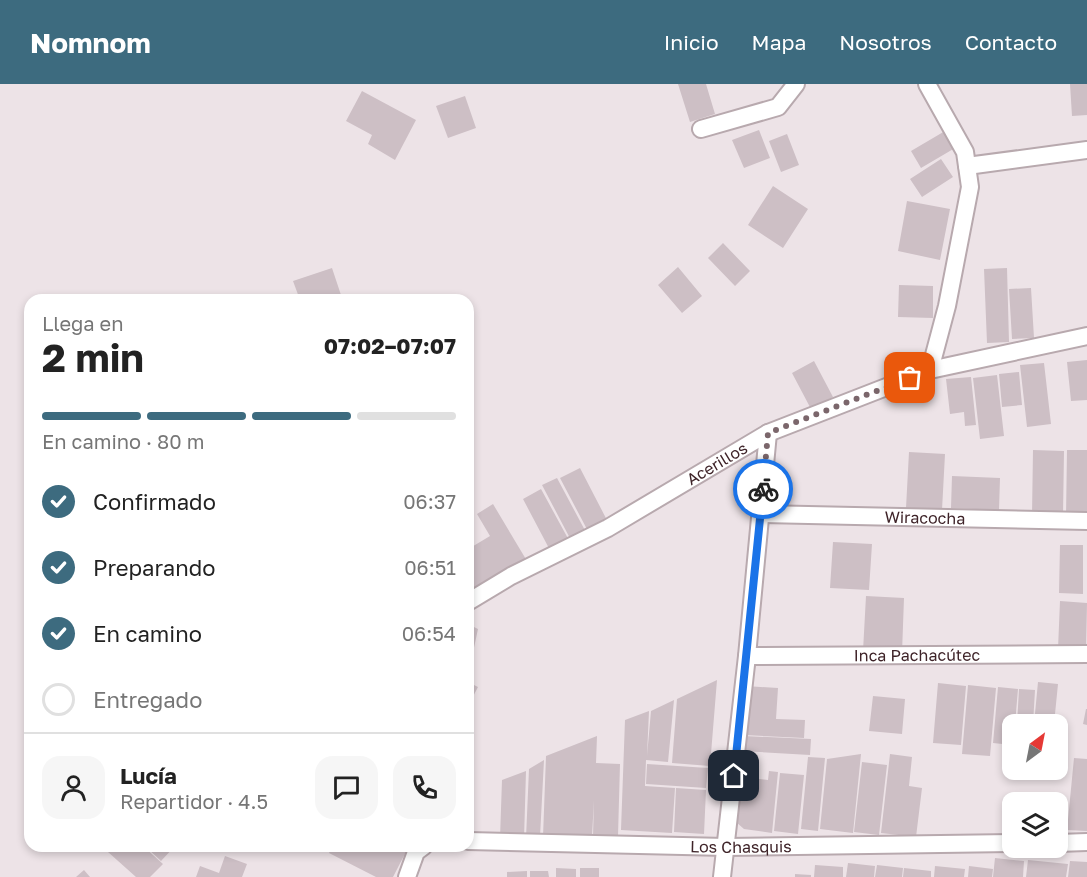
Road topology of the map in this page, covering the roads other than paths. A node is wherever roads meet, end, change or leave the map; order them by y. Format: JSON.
{"nodes":[{"id":1,"x":796,"y":84,"type":"edge"},
{"id":2,"x":927,"y":84,"type":"edge"},
{"id":3,"x":701,"y":129,"type":"dead end"},
{"id":4,"x":1087,"y":150,"type":"edge"},
{"id":5,"x":967,"y":166,"type":"junction"},
{"id":6,"x":1087,"y":336,"type":"edge"},
{"id":7,"x":930,"y":370,"type":"junction"},
{"id":8,"x":768,"y":433,"type":"junction"},
{"id":9,"x":761,"y":514,"type":"junction"},
{"id":10,"x":1087,"y":521,"type":"edge"},
{"id":11,"x":474,"y":598,"type":"edge"},
{"id":12,"x":1087,"y":654,"type":"edge"},
{"id":13,"x":747,"y":656,"type":"junction"},
{"id":14,"x":474,"y":841,"type":"edge"},
{"id":15,"x":1087,"y":842,"type":"edge"},
{"id":16,"x":1002,"y":843,"type":"edge"},
{"id":17,"x":1068,"y":843,"type":"edge"},
{"id":18,"x":726,"y":847,"type":"junction"},
{"id":19,"x":416,"y":852,"type":"edge"},
{"id":20,"x":407,"y":877,"type":"edge"},
{"id":21,"x":722,"y":877,"type":"edge"}],
"edges":[{"from":1,"to":3,"type":"street"},
{"from":2,"to":5,"type":"street"},
{"from":4,"to":5,"type":"street"},
{"from":5,"to":7,"type":"street"},
{"from":6,"to":7,"type":"street","name":"Acerillos"},
{"from":7,"to":8,"type":"street","name":"Acerillos"},
{"from":8,"to":9,"type":"street"},
{"from":8,"to":11,"type":"street","name":"Acerillos"},
{"from":9,"to":10,"type":"street","name":"Wiracocha"},
{"from":9,"to":13,"type":"street"},
{"from":12,"to":13,"type":"street","name":"Inca Pachacútec"},
{"from":13,"to":18,"type":"street"},
{"from":14,"to":18,"type":"street","name":"Los Chasquis"},
{"from":15,"to":17,"type":"street"},
{"from":16,"to":18,"type":"street","name":"Los Chasquis"},
{"from":18,"to":21,"type":"street"},
{"from":19,"to":20,"type":"street"}]}
